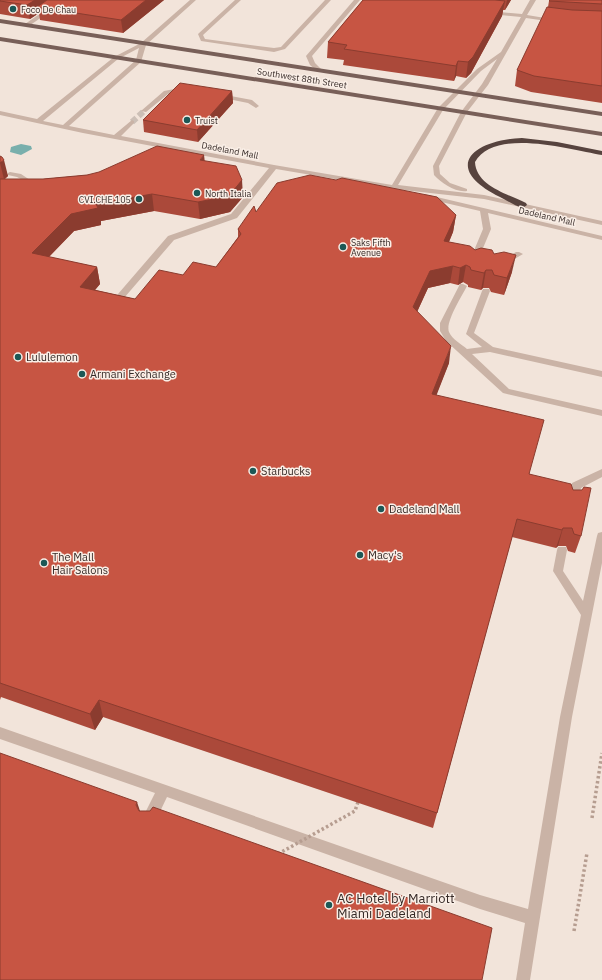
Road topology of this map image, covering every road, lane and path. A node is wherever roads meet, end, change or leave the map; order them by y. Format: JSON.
{"nodes":[{"id":1,"x":63,"y":0,"type":"edge"},
{"id":2,"x":193,"y":0,"type":"edge"},
{"id":3,"x":238,"y":0,"type":"edge"},
{"id":4,"x":328,"y":0,"type":"edge"},
{"id":5,"x":357,"y":0,"type":"edge"},
{"id":6,"x":533,"y":0,"type":"edge"},
{"id":7,"x":487,"y":12,"type":"edge"},
{"id":8,"x":524,"y":16,"type":"junction"},
{"id":9,"x":0,"y":21,"type":"edge"},
{"id":10,"x":563,"y":21,"type":"edge"},
{"id":11,"x":27,"y":26,"type":"junction"},
{"id":12,"x":0,"y":39,"type":"edge"},
{"id":13,"x":143,"y":44,"type":"junction"},
{"id":14,"x":503,"y":52,"type":"junction"},
{"id":15,"x":116,"y":58,"type":"junction"},
{"id":16,"x":139,"y":61,"type":"junction"},
{"id":17,"x":320,"y":71,"type":"junction"},
{"id":18,"x":193,"y":91,"type":"edge"},
{"id":19,"x":457,"y":92,"type":"junction"},
{"id":20,"x":214,"y":95,"type":"edge"},
{"id":21,"x":478,"y":95,"type":"junction"},
{"id":22,"x":256,"y":106,"type":"dead end"},
{"id":23,"x":440,"y":109,"type":"junction"},
{"id":24,"x":144,"y":111,"type":"tunnel mouth"},
{"id":25,"x":464,"y":112,"type":"junction"},
{"id":26,"x":0,"y":113,"type":"edge"},
{"id":27,"x":602,"y":114,"type":"edge"},
{"id":28,"x":39,"y":121,"type":"junction"},
{"id":29,"x":132,"y":122,"type":"tunnel mouth"},
{"id":30,"x":64,"y":127,"type":"junction"},
{"id":31,"x":602,"y":134,"type":"edge"},
{"id":32,"x":116,"y":137,"type":"junction"},
{"id":33,"x":602,"y":153,"type":"edge"},
{"id":34,"x":274,"y":167,"type":"junction"},
{"id":35,"x":10,"y":174,"type":"dead end"},
{"id":36,"x":30,"y":182,"type":"junction"},
{"id":37,"x":40,"y":182,"type":"edge"},
{"id":38,"x":15,"y":183,"type":"edge"},
{"id":39,"x":394,"y":187,"type":"junction"},
{"id":40,"x":484,"y":197,"type":"junction"},
{"id":41,"x":523,"y":205,"type":"junction"},
{"id":42,"x":484,"y":211,"type":"junction"},
{"id":43,"x":602,"y":223,"type":"edge"},
{"id":44,"x":602,"y":238,"type":"edge"},
{"id":45,"x":519,"y":254,"type":"dead end"},
{"id":46,"x":473,"y":264,"type":"edge"},
{"id":47,"x":495,"y":266,"type":"edge"},
{"id":48,"x":462,"y":286,"type":"edge"},
{"id":49,"x":486,"y":291,"type":"edge"},
{"id":50,"x":115,"y":303,"type":"edge"},
{"id":51,"x":490,"y":349,"type":"junction"},
{"id":52,"x":465,"y":352,"type":"junction"},
{"id":53,"x":602,"y":374,"type":"edge"},
{"id":54,"x":602,"y":413,"type":"edge"},
{"id":55,"x":602,"y":473,"type":"edge"},
{"id":56,"x":572,"y":503,"type":"edge"},
{"id":57,"x":602,"y":536,"type":"edge"},
{"id":58,"x":562,"y":550,"type":"edge"},
{"id":59,"x":587,"y":616,"type":"junction"},
{"id":60,"x":0,"y":732,"type":"edge"},
{"id":61,"x":602,"y":753,"type":"edge"},
{"id":62,"x":164,"y":790,"type":"junction"},
{"id":63,"x":358,"y":802,"type":"edge"},
{"id":64,"x":592,"y":818,"type":"dead end"},
{"id":65,"x":149,"y":819,"type":"edge"},
{"id":66,"x":586,"y":853,"type":"dead end"},
{"id":67,"x":272,"y":857,"type":"edge"},
{"id":68,"x":534,"y":918,"type":"junction"},
{"id":69,"x":574,"y":931,"type":"dead end"},
{"id":70,"x":523,"y":980,"type":"edge"}],
"edges":[{"from":1,"to":11,"type":"street"},
{"from":2,"to":13,"type":"street"},
{"from":3,"to":4,"type":"street"},
{"from":5,"to":17,"type":"street"},
{"from":6,"to":8,"type":"street"},
{"from":7,"to":8,"type":"street"},
{"from":8,"to":10,"type":"street"},
{"from":8,"to":14,"type":"street"},
{"from":9,"to":11,"type":"main road","name":"Southwest 88th Street"},
{"from":11,"to":13,"type":"main road","name":"Southwest 88th Street"},
{"from":12,"to":15,"type":"main road","name":"Southwest 88th Street"},
{"from":13,"to":15,"type":"street"},
{"from":13,"to":16,"type":"street"},
{"from":13,"to":17,"type":"main road","name":"Southwest 88th Street"},
{"from":14,"to":19,"type":"street"},
{"from":14,"to":21,"type":"street"},
{"from":15,"to":16,"type":"main road","name":"Southwest 88th Street"},
{"from":15,"to":28,"type":"street"},
{"from":16,"to":23,"type":"main road","name":"Southwest 88th Street"},
{"from":16,"to":30,"type":"street"},
{"from":17,"to":19,"type":"main road","name":"Southwest 88th Street"},
{"from":18,"to":24,"type":"street"},
{"from":19,"to":21,"type":"main road","name":"Southwest 88th Street"},
{"from":19,"to":23,"type":"street"},
{"from":20,"to":22,"type":"street"},
{"from":21,"to":25,"type":"street"},
{"from":21,"to":27,"type":"main road","name":"Southwest 88th Street"},
{"from":23,"to":25,"type":"main road","name":"Southwest 88th Street"},
{"from":23,"to":39,"type":"street"},
{"from":25,"to":31,"type":"main road","name":"Southwest 88th Street"},
{"from":25,"to":40,"type":"street"},
{"from":26,"to":28,"type":"street","name":"Dadeland Mall"},
{"from":28,"to":30,"type":"street","name":"Dadeland Mall"},
{"from":29,"to":32,"type":"street"},
{"from":30,"to":32,"type":"street","name":"Dadeland Mall"},
{"from":32,"to":34,"type":"street","name":"Dadeland Mall"},
{"from":33,"to":41,"type":"highway"},
{"from":34,"to":39,"type":"street","name":"Dadeland Mall"},
{"from":34,"to":50,"type":"street"},
{"from":35,"to":36,"type":"street"},
{"from":36,"to":37,"type":"street"},
{"from":36,"to":38,"type":"street"},
{"from":39,"to":40,"type":"street","name":"Dadeland Mall"},
{"from":39,"to":42,"type":"street","name":"Dadeland Mall"},
{"from":40,"to":41,"type":"street","name":"Dadeland Mall"},
{"from":41,"to":43,"type":"street","name":"Dadeland Mall"},
{"from":42,"to":44,"type":"street","name":"Dadeland Mall"},
{"from":42,"to":46,"type":"street"},
{"from":45,"to":47,"type":"street"},
{"from":48,"to":52,"type":"street"},
{"from":49,"to":51,"type":"street"},
{"from":51,"to":52,"type":"street"},
{"from":51,"to":53,"type":"street"},
{"from":52,"to":54,"type":"street"},
{"from":55,"to":56,"type":"street"},
{"from":57,"to":59,"type":"street"},
{"from":58,"to":59,"type":"street"},
{"from":59,"to":68,"type":"street"},
{"from":60,"to":62,"type":"street"},
{"from":61,"to":64,"type":"path"},
{"from":62,"to":65,"type":"street"},
{"from":62,"to":68,"type":"street"},
{"from":63,"to":67,"type":"path","bridge":true},
{"from":66,"to":69,"type":"path"},
{"from":68,"to":70,"type":"street"}]}
